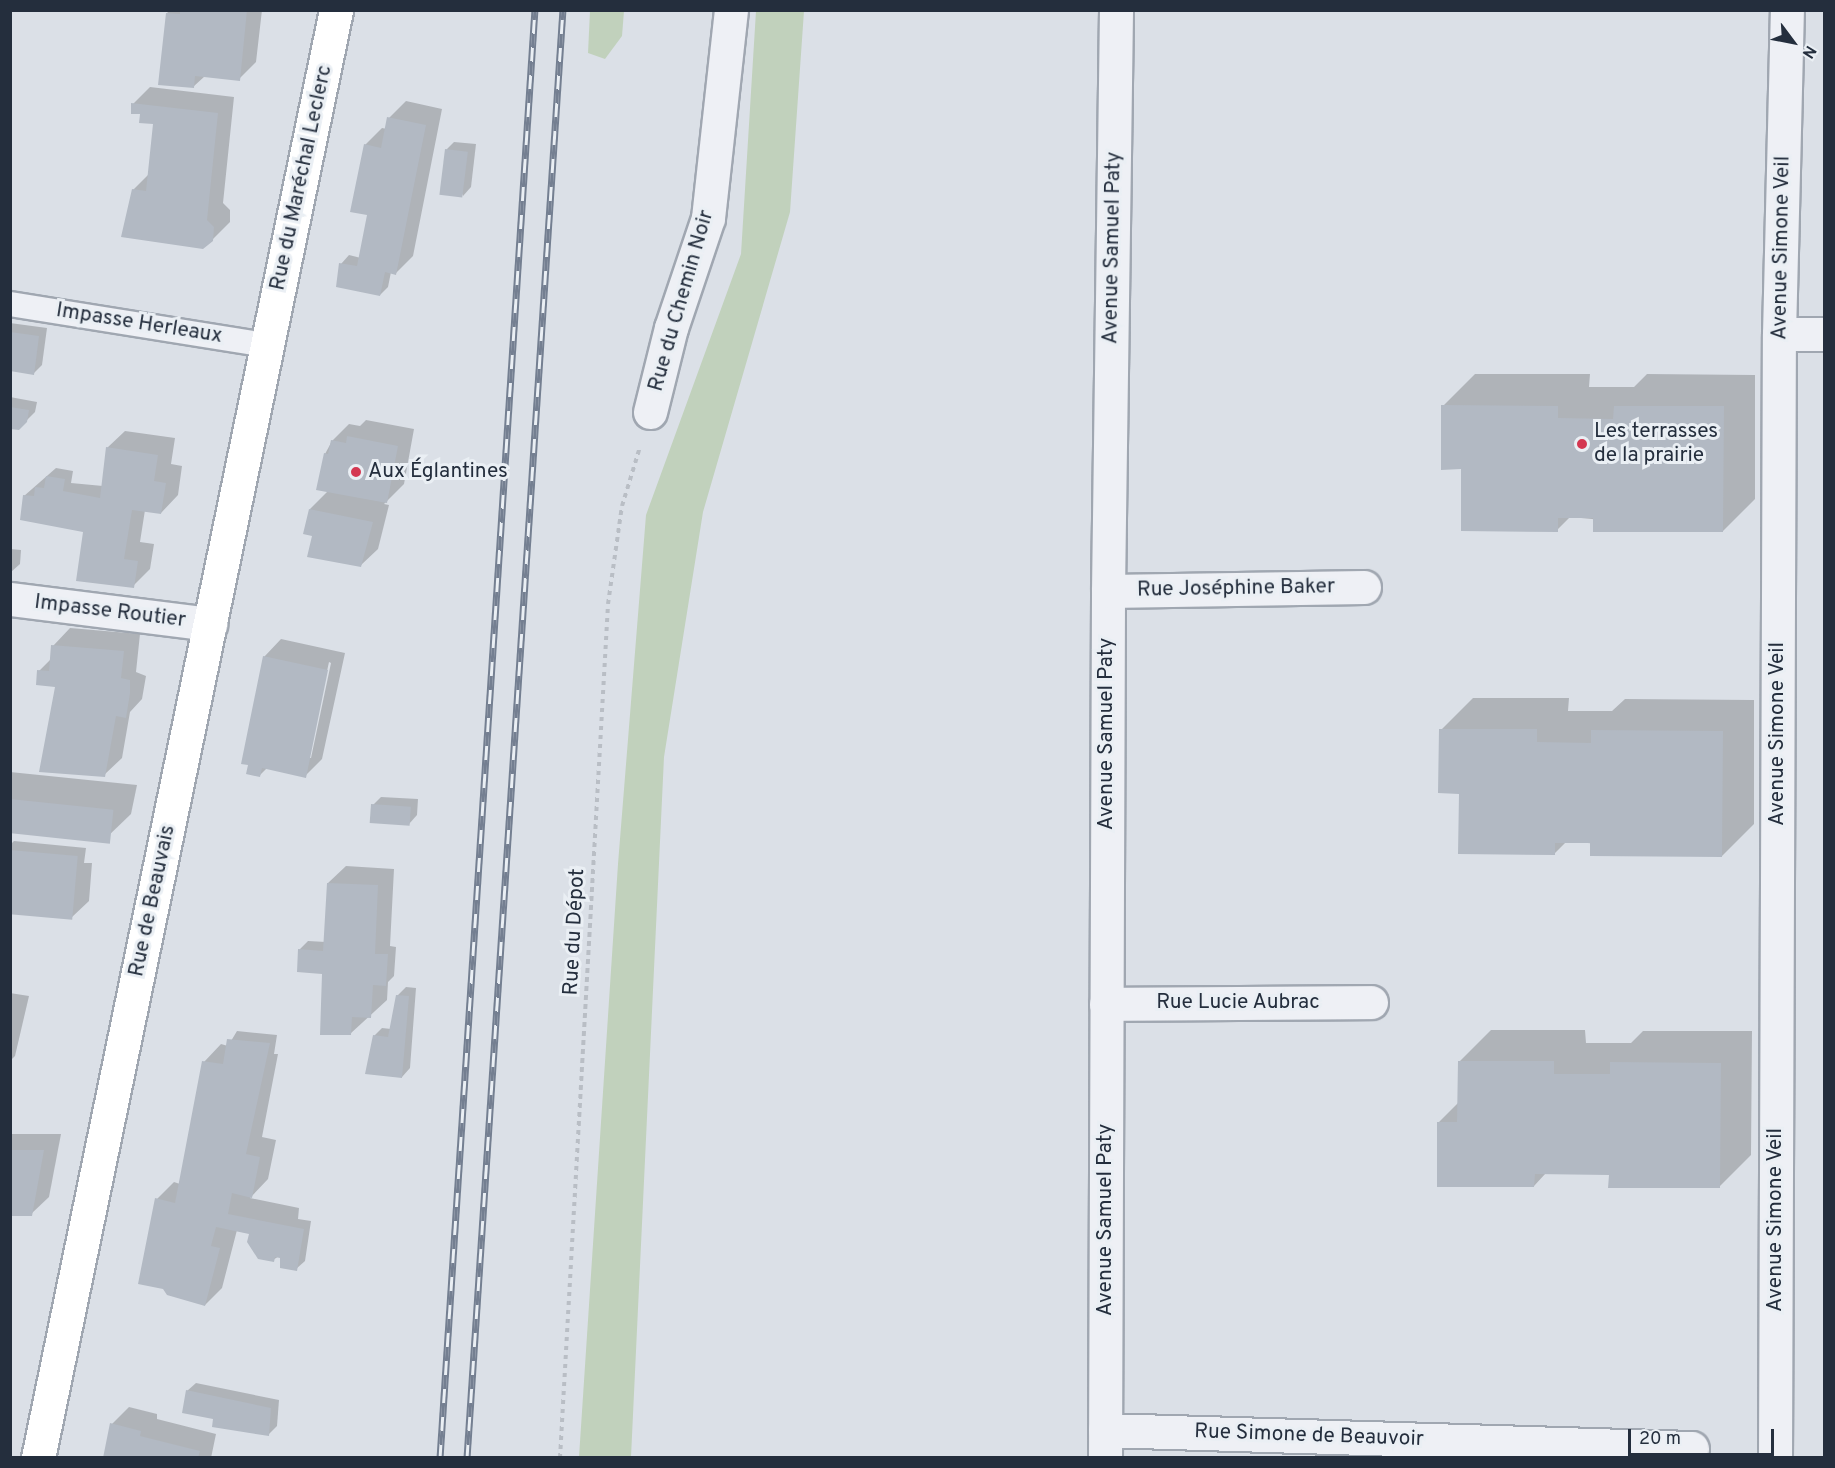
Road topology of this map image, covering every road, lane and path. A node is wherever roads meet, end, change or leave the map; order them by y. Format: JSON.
{"nodes":[{"id":1,"x":336,"y":10,"type":"edge"},
{"id":2,"x":731,"y":10,"type":"edge"},
{"id":3,"x":1116,"y":10,"type":"edge"},
{"id":4,"x":1787,"y":10,"type":"edge"},
{"id":5,"x":10,"y":304,"type":"edge"},
{"id":6,"x":1779,"y":334,"type":"junction"},
{"id":7,"x":1824,"y":334,"type":"edge"},
{"id":8,"x":267,"y":345,"type":"junction"},
{"id":9,"x":650,"y":412,"type":"joint"},
{"id":10,"x":1364,"y":586,"type":"dead end"},
{"id":11,"x":1108,"y":591,"type":"junction"},
{"id":12,"x":10,"y":599,"type":"edge"},
{"id":13,"x":210,"y":624,"type":"junction"},
{"id":14,"x":1371,"y":1002,"type":"dead end"},
{"id":15,"x":1106,"y":1004,"type":"junction"},
{"id":16,"x":1105,"y":1444,"type":"edge"},
{"id":17,"x":1692,"y":1448,"type":"dead end"},
{"id":18,"x":38,"y":1458,"type":"edge"},
{"id":19,"x":560,"y":1458,"type":"edge"},
{"id":20,"x":1775,"y":1458,"type":"edge"}],
"edges":[{"from":1,"to":8,"type":"main road","name":"Rue du Maréchal Leclerc"},
{"from":2,"to":9,"type":"street","name":"Rue du Chemin Noir"},
{"from":3,"to":11,"type":"street","name":"Avenue Samuel Paty"},
{"from":4,"to":6,"type":"street","name":"Avenue Simone Veil"},
{"from":5,"to":8,"type":"lane","name":"Impasse Herleaux"},
{"from":6,"to":7,"type":"street"},
{"from":6,"to":20,"type":"street","name":"Avenue Simone Veil"},
{"from":8,"to":13,"type":"main road","name":"Rue de Beauvais"},
{"from":9,"to":19,"type":"path","name":"Rue du Dépot"},
{"from":10,"to":11,"type":"street","name":"Rue Joséphine Baker"},
{"from":11,"to":15,"type":"street","name":"Avenue Samuel Paty"},
{"from":12,"to":13,"type":"street","name":"Impasse Routier"},
{"from":13,"to":18,"type":"main road","name":"Rue de Beauvais"},
{"from":14,"to":15,"type":"street","name":"Rue Lucie Aubrac"},
{"from":15,"to":16,"type":"street","name":"Avenue Samuel Paty"},
{"from":16,"to":17,"type":"street","name":"Rue Simone de Beauvoir"}]}
